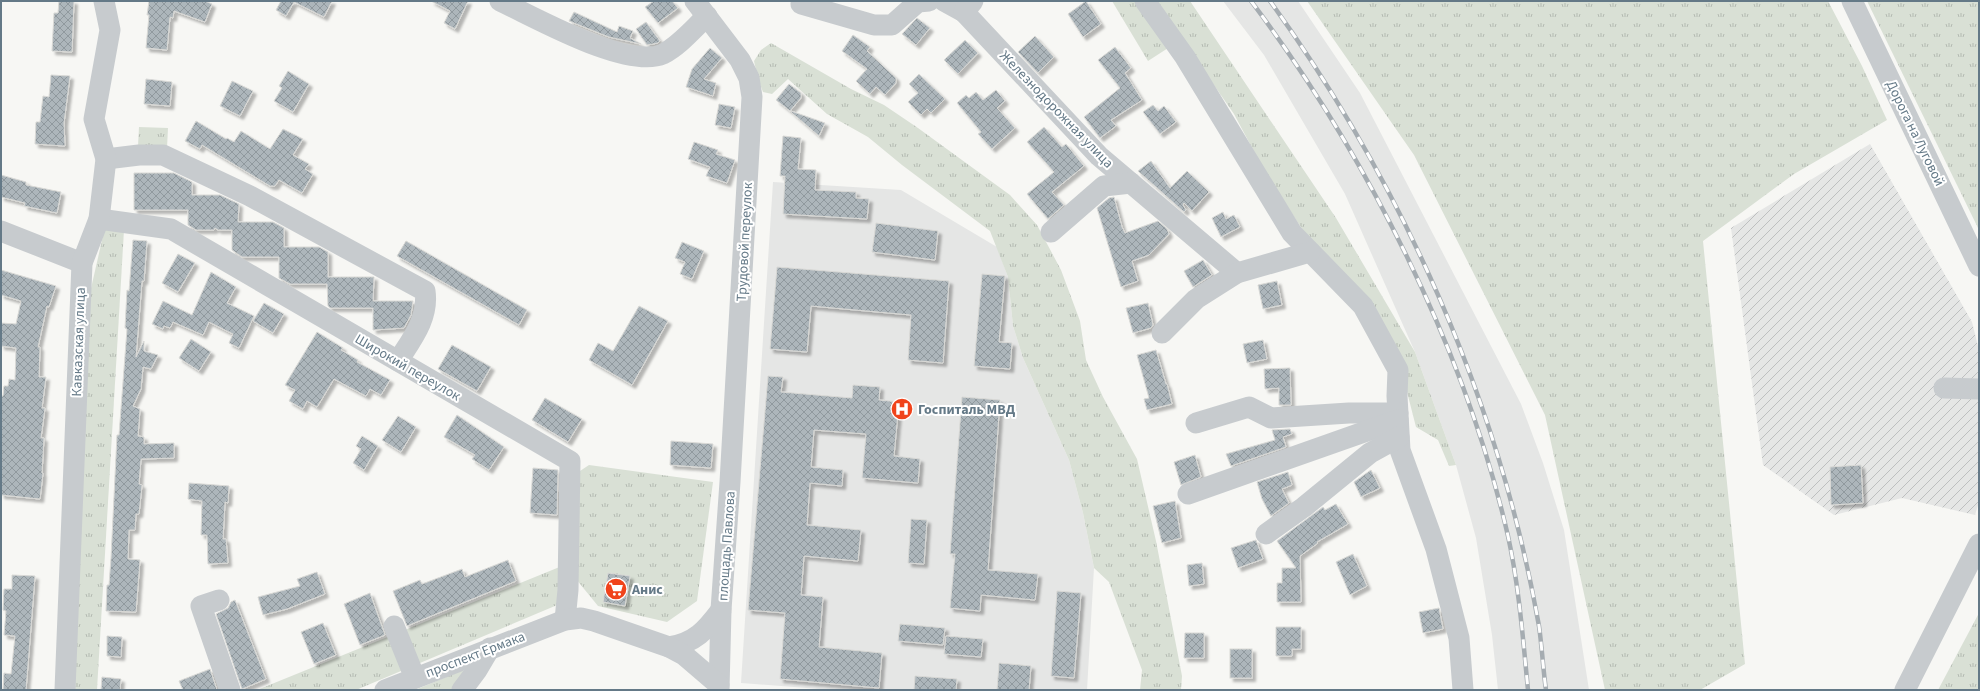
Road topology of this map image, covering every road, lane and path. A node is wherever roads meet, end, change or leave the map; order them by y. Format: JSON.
{"nodes":[{"id":1,"x":104,"y":1,"type":"edge"},
{"id":2,"x":500,"y":1,"type":"edge"},
{"id":3,"x":929,"y":1,"type":"edge"},
{"id":4,"x":944,"y":1,"type":"edge"},
{"id":5,"x":1145,"y":1,"type":"edge"},
{"id":6,"x":1852,"y":1,"type":"edge"},
{"id":7,"x":801,"y":4,"type":"dead end"},
{"id":8,"x":969,"y":6,"type":"edge"},
{"id":9,"x":701,"y":8,"type":"edge"},
{"id":10,"x":106,"y":159,"type":"junction"},
{"id":11,"x":1131,"y":182,"type":"junction"},
{"id":12,"x":99,"y":219,"type":"junction"},
{"id":13,"x":1,"y":231,"type":"edge"},
{"id":14,"x":1050,"y":232,"type":"dead end"},
{"id":15,"x":1310,"y":252,"type":"junction"},
{"id":16,"x":82,"y":263,"type":"junction"},
{"id":17,"x":1979,"y":266,"type":"edge"},
{"id":18,"x":1237,"y":273,"type":"junction"},
{"id":19,"x":1162,"y":333,"type":"dead end"},
{"id":20,"x":398,"y":361,"type":"junction"},
{"id":21,"x":1944,"y":388,"type":"dead end"},
{"id":22,"x":1979,"y":389,"type":"edge"},
{"id":23,"x":1196,"y":423,"type":"dead end"},
{"id":24,"x":1398,"y":423,"type":"junction"},
{"id":25,"x":730,"y":482,"type":"joint"},
{"id":26,"x":1188,"y":494,"type":"dead end"},
{"id":27,"x":1266,"y":534,"type":"dead end"},
{"id":28,"x":1979,"y":544,"type":"edge"},
{"id":29,"x":219,"y":600,"type":"dead end"},
{"id":30,"x":721,"y":610,"type":"junction"},
{"id":31,"x":565,"y":620,"type":"junction"},
{"id":32,"x":394,"y":626,"type":"dead end"},
{"id":33,"x":670,"y":647,"type":"junction"},
{"id":34,"x":490,"y":648,"type":"junction"},
{"id":35,"x":415,"y":678,"type":"junction"},
{"id":36,"x":719,"y":687,"type":"edge"},
{"id":37,"x":65,"y":690,"type":"edge"},
{"id":38,"x":230,"y":690,"type":"edge"},
{"id":39,"x":385,"y":690,"type":"edge"},
{"id":40,"x":462,"y":690,"type":"edge"},
{"id":41,"x":1463,"y":690,"type":"edge"},
{"id":42,"x":1905,"y":690,"type":"edge"}],
"edges":[{"from":1,"to":10,"type":"street","name":"Кавказская улица"},
{"from":2,"to":9,"type":"street"},
{"from":3,"to":7,"type":"street"},
{"from":4,"to":8,"type":"street","name":"Железнодорожная улица"},
{"from":5,"to":15,"type":"street"},
{"from":6,"to":17,"type":"street","name":"Дорога на Луговой"},
{"from":8,"to":11,"type":"street","name":"Железнодорожная улица"},
{"from":9,"to":25,"type":"street","name":"Трудовой переулок"},
{"from":10,"to":12,"type":"street","name":"Кавказская улица"},
{"from":10,"to":20,"type":"street"},
{"from":11,"to":14,"type":"street"},
{"from":11,"to":18,"type":"street","name":"Железнодорожная улица"},
{"from":12,"to":16,"type":"street","name":"Кавказская улица"},
{"from":12,"to":20,"type":"street","name":"Широкий переулок"},
{"from":13,"to":16,"type":"street"},
{"from":15,"to":18,"type":"street"},
{"from":15,"to":24,"type":"street"},
{"from":16,"to":37,"type":"street","name":"Кавказская улица"},
{"from":18,"to":19,"type":"street"},
{"from":20,"to":31,"type":"street","name":"Широкий переулок"},
{"from":21,"to":22,"type":"street"},
{"from":23,"to":24,"type":"street"},
{"from":24,"to":26,"type":"street"},
{"from":24,"to":27,"type":"street"},
{"from":24,"to":41,"type":"street"},
{"from":25,"to":30,"type":"street","name":"площадь Павлова"},
{"from":28,"to":42,"type":"street"},
{"from":29,"to":38,"type":"street"},
{"from":30,"to":33,"type":"street","name":"площадь Павлова"},
{"from":30,"to":36,"type":"street","name":"площадь Павлова"},
{"from":31,"to":33,"type":"street","name":"площадь Павлова"},
{"from":31,"to":34,"type":"street","name":"проспект Ермака"},
{"from":32,"to":35,"type":"street"},
{"from":33,"to":36,"type":"street","name":"площадь Павлова"},
{"from":34,"to":35,"type":"street","name":"проспект Ермака"},
{"from":34,"to":40,"type":"street"},
{"from":35,"to":39,"type":"street","name":"проспект Ермака"}]}
